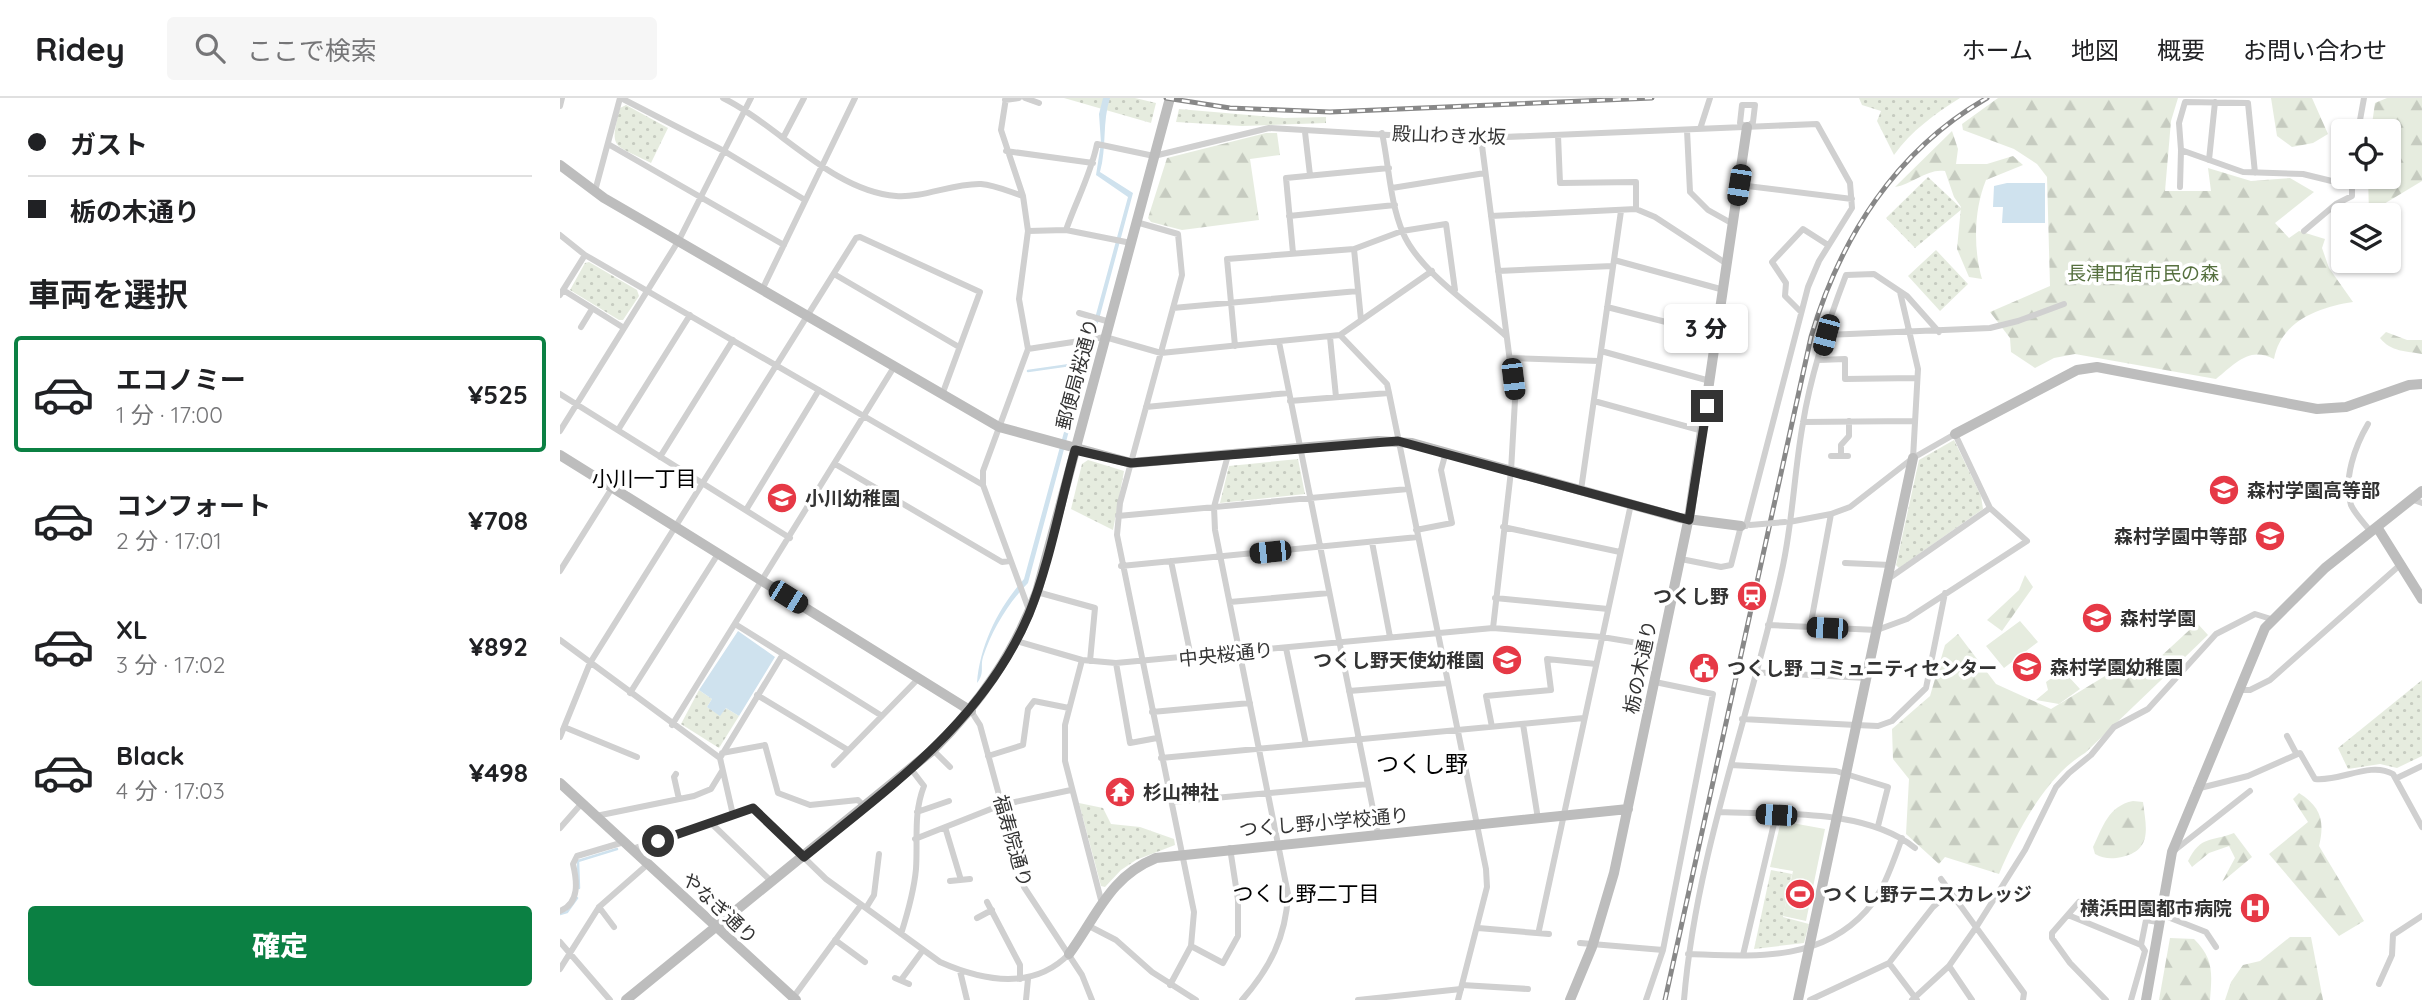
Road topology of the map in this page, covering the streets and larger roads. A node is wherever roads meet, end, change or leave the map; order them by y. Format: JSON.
{"nodes":[{"id":1,"x":562,"y":98,"type":"edge"},
{"id":2,"x":620,"y":98,"type":"edge"},
{"id":3,"x":723,"y":98,"type":"edge"},
{"id":4,"x":751,"y":98,"type":"edge"},
{"id":5,"x":804,"y":98,"type":"edge"},
{"id":6,"x":1170,"y":98,"type":"edge"},
{"id":7,"x":2364,"y":98,"type":"edge"},
{"id":8,"x":1006,"y":99,"type":"edge"},
{"id":9,"x":1025,"y":99,"type":"edge"},
{"id":10,"x":852,"y":100,"type":"edge"},
{"id":11,"x":1709,"y":101,"type":"edge"},
{"id":12,"x":2215,"y":102,"type":"junction"},
{"id":13,"x":1039,"y":103,"type":"dead end"},
{"id":14,"x":560,"y":106,"type":"edge"},
{"id":15,"x":745,"y":109,"type":"junction"},
{"id":16,"x":1028,"y":109,"type":"dead end"},
{"id":17,"x":2360,"y":119,"type":"edge"},
{"id":18,"x":1747,"y":127,"type":"junction"},
{"id":19,"x":1700,"y":129,"type":"junction"},
{"id":20,"x":1687,"y":130,"type":"junction"},
{"id":21,"x":1305,"y":132,"type":"junction"},
{"id":22,"x":1382,"y":133,"type":"junction"},
{"id":23,"x":1558,"y":135,"type":"junction"},
{"id":24,"x":783,"y":138,"type":"junction"},
{"id":25,"x":1480,"y":138,"type":"junction"},
{"id":26,"x":608,"y":144,"type":"junction"},
{"id":27,"x":2181,"y":150,"type":"junction"},
{"id":28,"x":723,"y":151,"type":"junction"},
{"id":29,"x":1006,"y":151,"type":"junction"},
{"id":30,"x":1154,"y":156,"type":"junction"},
{"id":31,"x":2209,"y":160,"type":"junction"},
{"id":32,"x":1093,"y":163,"type":"junction"},
{"id":33,"x":560,"y":166,"type":"edge"},
{"id":34,"x":821,"y":167,"type":"junction"},
{"id":35,"x":1389,"y":168,"type":"junction"},
{"id":36,"x":1485,"y":173,"type":"junction"},
{"id":37,"x":2255,"y":173,"type":"junction"},
{"id":38,"x":1310,"y":175,"type":"junction"},
{"id":39,"x":2331,"y":181,"type":"edge"},
{"id":40,"x":1739,"y":185,"type":"junction"},
{"id":41,"x":2180,"y":187,"type":"dead end"},
{"id":42,"x":1392,"y":188,"type":"junction"},
{"id":43,"x":2351,"y":189,"type":"edge"},
{"id":44,"x":595,"y":191,"type":"junction"},
{"id":45,"x":702,"y":196,"type":"junction"},
{"id":46,"x":1023,"y":196,"type":"junction"},
{"id":47,"x":1852,"y":199,"type":"junction"},
{"id":48,"x":805,"y":200,"type":"junction"},
{"id":49,"x":1395,"y":205,"type":"junction"},
{"id":50,"x":1636,"y":209,"type":"junction"},
{"id":51,"x":1621,"y":211,"type":"junction"},
{"id":52,"x":1289,"y":216,"type":"junction"},
{"id":53,"x":1491,"y":216,"type":"junction"},
{"id":54,"x":1136,"y":222,"type":"junction"},
{"id":55,"x":1733,"y":225,"type":"junction"},
{"id":56,"x":1028,"y":230,"type":"junction"},
{"id":57,"x":1066,"y":230,"type":"junction"},
{"id":58,"x":1402,"y":231,"type":"junction"},
{"id":59,"x":2304,"y":231,"type":"dead end"},
{"id":60,"x":560,"y":235,"type":"edge"},
{"id":61,"x":679,"y":240,"type":"junction"},
{"id":62,"x":1131,"y":243,"type":"junction"},
{"id":63,"x":785,"y":245,"type":"junction"},
{"id":64,"x":1828,"y":245,"type":"junction"},
{"id":65,"x":1354,"y":248,"type":"junction"},
{"id":66,"x":1293,"y":253,"type":"junction"},
{"id":67,"x":585,"y":255,"type":"junction"},
{"id":68,"x":1614,"y":263,"type":"junction"},
{"id":69,"x":1727,"y":264,"type":"junction"},
{"id":70,"x":1432,"y":271,"type":"junction"},
{"id":71,"x":1498,"y":271,"type":"junction"},
{"id":72,"x":834,"y":274,"type":"junction"},
{"id":73,"x":1724,"y":289,"type":"junction"},
{"id":74,"x":762,"y":290,"type":"junction"},
{"id":75,"x":1455,"y":290,"type":"junction"},
{"id":76,"x":648,"y":291,"type":"junction"},
{"id":77,"x":1358,"y":291,"type":"junction"},
{"id":78,"x":1900,"y":292,"type":"junction"},
{"id":79,"x":561,"y":293,"type":"edge"},
{"id":80,"x":1230,"y":302,"type":"junction"},
{"id":81,"x":2064,"y":304,"type":"dead end"},
{"id":82,"x":1607,"y":307,"type":"junction"},
{"id":83,"x":1173,"y":308,"type":"junction"},
{"id":84,"x":592,"y":309,"type":"junction"},
{"id":85,"x":1801,"y":312,"type":"junction"},
{"id":86,"x":1079,"y":313,"type":"dead end"},
{"id":87,"x":808,"y":315,"type":"junction"},
{"id":88,"x":690,"y":316,"type":"junction"},
{"id":89,"x":1101,"y":319,"type":"junction"},
{"id":90,"x":1361,"y":320,"type":"junction"},
{"id":91,"x":581,"y":327,"type":"dead end"},
{"id":92,"x":624,"y":328,"type":"junction"},
{"id":93,"x":1939,"y":332,"type":"junction"},
{"id":94,"x":1911,"y":334,"type":"junction"},
{"id":95,"x":1340,"y":335,"type":"junction"},
{"id":96,"x":1717,"y":335,"type":"junction"},
{"id":97,"x":1826,"y":335,"type":"junction"},
{"id":98,"x":1506,"y":336,"type":"junction"},
{"id":99,"x":1105,"y":337,"type":"junction"},
{"id":100,"x":1330,"y":337,"type":"junction"},
{"id":101,"x":733,"y":340,"type":"junction"},
{"id":102,"x":1279,"y":342,"type":"junction"},
{"id":103,"x":1235,"y":346,"type":"junction"},
{"id":104,"x":959,"y":347,"type":"junction"},
{"id":105,"x":1028,"y":349,"type":"junction"},
{"id":106,"x":1601,"y":351,"type":"junction"},
{"id":107,"x":1161,"y":353,"type":"junction"},
{"id":108,"x":1510,"y":358,"type":"junction"},
{"id":109,"x":1819,"y":360,"type":"junction"},
{"id":110,"x":1599,"y":361,"type":"junction"},
{"id":111,"x":776,"y":365,"type":"junction"},
{"id":112,"x":894,"y":367,"type":"junction"},
{"id":113,"x":1916,"y":378,"type":"junction"},
{"id":114,"x":1710,"y":382,"type":"junction"},
{"id":115,"x":2422,"y":384,"type":"edge"},
{"id":116,"x":819,"y":390,"type":"junction"},
{"id":117,"x":1389,"y":393,"type":"junction"},
{"id":118,"x":560,"y":394,"type":"edge"},
{"id":119,"x":942,"y":395,"type":"junction"},
{"id":120,"x":1290,"y":397,"type":"junction"},
{"id":121,"x":1336,"y":397,"type":"junction"},
{"id":122,"x":1594,"y":401,"type":"junction"},
{"id":123,"x":577,"y":404,"type":"junction"},
{"id":124,"x":1146,"y":407,"type":"junction"},
{"id":125,"x":863,"y":416,"type":"junction"},
{"id":126,"x":1849,"y":421,"type":"junction"},
{"id":127,"x":1916,"y":421,"type":"junction"},
{"id":128,"x":1803,"y":422,"type":"junction"},
{"id":129,"x":2368,"y":424,"type":"dead end"},
{"id":130,"x":999,"y":427,"type":"junction"},
{"id":131,"x":618,"y":430,"type":"junction"},
{"id":132,"x":560,"y":431,"type":"edge"},
{"id":133,"x":1703,"y":431,"type":"junction"},
{"id":134,"x":1955,"y":434,"type":"junction"},
{"id":135,"x":1398,"y":441,"type":"junction"},
{"id":136,"x":1300,"y":448,"type":"junction"},
{"id":137,"x":1075,"y":450,"type":"junction"},
{"id":138,"x":1446,"y":452,"type":"junction"},
{"id":139,"x":560,"y":455,"type":"edge"},
{"id":140,"x":1227,"y":455,"type":"junction"},
{"id":141,"x":1831,"y":456,"type":"dead end"},
{"id":142,"x":660,"y":457,"type":"junction"},
{"id":143,"x":1913,"y":458,"type":"junction"},
{"id":144,"x":1131,"y":463,"type":"junction"},
{"id":145,"x":835,"y":464,"type":"junction"},
{"id":146,"x":1511,"y":471,"type":"junction"},
{"id":147,"x":702,"y":483,"type":"junction"},
{"id":148,"x":982,"y":485,"type":"junction"},
{"id":149,"x":612,"y":488,"type":"junction"},
{"id":150,"x":1408,"y":489,"type":"junction"},
{"id":151,"x":1581,"y":490,"type":"junction"},
{"id":152,"x":2422,"y":491,"type":"edge"},
{"id":153,"x":1310,"y":498,"type":"junction"},
{"id":154,"x":2411,"y":499,"type":"junction"},
{"id":155,"x":2422,"y":503,"type":"edge"},
{"id":156,"x":1630,"y":504,"type":"junction"},
{"id":157,"x":1214,"y":507,"type":"junction"},
{"id":158,"x":1990,"y":508,"type":"junction"},
{"id":159,"x":746,"y":510,"type":"junction"},
{"id":160,"x":1831,"y":514,"type":"junction"},
{"id":161,"x":1118,"y":516,"type":"junction"},
{"id":162,"x":1689,"y":520,"type":"junction"},
{"id":163,"x":1788,"y":522,"type":"junction"},
{"id":164,"x":1746,"y":526,"type":"junction"},
{"id":165,"x":675,"y":527,"type":"junction"},
{"id":166,"x":1503,"y":527,"type":"junction"},
{"id":167,"x":2374,"y":529,"type":"junction"},
{"id":168,"x":1417,"y":534,"type":"junction"},
{"id":169,"x":790,"y":538,"type":"junction"},
{"id":170,"x":1372,"y":542,"type":"junction"},
{"id":171,"x":1320,"y":547,"type":"junction"},
{"id":172,"x":1620,"y":552,"type":"junction"},
{"id":173,"x":718,"y":554,"type":"junction"},
{"id":174,"x":1220,"y":557,"type":"junction"},
{"id":175,"x":1681,"y":559,"type":"junction"},
{"id":176,"x":1010,"y":561,"type":"junction"},
{"id":177,"x":1171,"y":561,"type":"junction"},
{"id":178,"x":1845,"y":563,"type":"dead end"},
{"id":179,"x":1890,"y":565,"type":"junction"},
{"id":180,"x":2400,"y":565,"type":"junction"},
{"id":181,"x":1121,"y":566,"type":"junction"},
{"id":182,"x":560,"y":571,"type":"edge"},
{"id":183,"x":1888,"y":579,"type":"junction"},
{"id":184,"x":762,"y":581,"type":"junction"},
{"id":185,"x":1037,"y":592,"type":"junction"},
{"id":186,"x":1329,"y":593,"type":"junction"},
{"id":187,"x":1945,"y":593,"type":"junction"},
{"id":188,"x":2421,"y":595,"type":"edge"},
{"id":189,"x":1495,"y":598,"type":"junction"},
{"id":190,"x":1230,"y":602,"type":"junction"},
{"id":191,"x":1608,"y":609,"type":"junction"},
{"id":192,"x":1029,"y":612,"type":"junction"},
{"id":193,"x":2271,"y":619,"type":"junction"},
{"id":194,"x":735,"y":624,"type":"junction"},
{"id":195,"x":1768,"y":625,"type":"junction"},
{"id":196,"x":1493,"y":628,"type":"junction"},
{"id":197,"x":1810,"y":628,"type":"junction"},
{"id":198,"x":1877,"y":630,"type":"junction"},
{"id":199,"x":1438,"y":632,"type":"junction"},
{"id":200,"x":1390,"y":637,"type":"junction"},
{"id":201,"x":560,"y":640,"type":"edge"},
{"id":202,"x":1601,"y":640,"type":"junction"},
{"id":203,"x":1016,"y":641,"type":"junction"},
{"id":204,"x":1339,"y":642,"type":"junction"},
{"id":205,"x":1656,"y":646,"type":"dead end"},
{"id":206,"x":1286,"y":648,"type":"junction"},
{"id":207,"x":1240,"y":652,"type":"junction"},
{"id":208,"x":783,"y":654,"type":"junction"},
{"id":209,"x":1191,"y":657,"type":"junction"},
{"id":210,"x":1082,"y":660,"type":"junction"},
{"id":211,"x":1090,"y":662,"type":"junction"},
{"id":212,"x":1142,"y":662,"type":"junction"},
{"id":213,"x":590,"y":663,"type":"junction"},
{"id":214,"x":1116,"y":663,"type":"junction"},
{"id":215,"x":1596,"y":664,"type":"junction"},
{"id":216,"x":1754,"y":672,"type":"junction"},
{"id":217,"x":918,"y":678,"type":"junction"},
{"id":218,"x":1866,"y":678,"type":"junction"},
{"id":219,"x":1655,"y":682,"type":"junction"},
{"id":220,"x":1448,"y":683,"type":"junction"},
{"id":221,"x":2238,"y":690,"type":"junction"},
{"id":222,"x":1349,"y":691,"type":"junction"},
{"id":223,"x":630,"y":693,"type":"junction"},
{"id":224,"x":757,"y":695,"type":"junction"},
{"id":225,"x":1250,"y":703,"type":"junction"},
{"id":226,"x":1069,"y":708,"type":"junction"},
{"id":227,"x":971,"y":711,"type":"junction"},
{"id":228,"x":1152,"y":712,"type":"junction"},
{"id":229,"x":882,"y":716,"type":"junction"},
{"id":230,"x":1584,"y":718,"type":"junction"},
{"id":231,"x":1742,"y":719,"type":"junction"},
{"id":232,"x":672,"y":724,"type":"junction"},
{"id":233,"x":1523,"y":724,"type":"junction"},
{"id":234,"x":1856,"y":726,"type":"junction"},
{"id":235,"x":564,"y":727,"type":"junction"},
{"id":236,"x":1492,"y":727,"type":"junction"},
{"id":237,"x":1458,"y":730,"type":"junction"},
{"id":238,"x":2287,"y":736,"type":"dead end"},
{"id":239,"x":560,"y":737,"type":"edge"},
{"id":240,"x":1157,"y":738,"type":"junction"},
{"id":241,"x":1359,"y":739,"type":"junction"},
{"id":242,"x":1306,"y":744,"type":"junction"},
{"id":243,"x":631,"y":745,"type":"dead end"},
{"id":244,"x":1260,"y":748,"type":"junction"},
{"id":245,"x":848,"y":750,"type":"junction"},
{"id":246,"x":933,"y":750,"type":"junction"},
{"id":247,"x":2296,"y":753,"type":"junction"},
{"id":248,"x":628,"y":754,"type":"junction"},
{"id":249,"x":721,"y":756,"type":"junction"},
{"id":250,"x":988,"y":756,"type":"junction"},
{"id":251,"x":636,"y":757,"type":"dead end"},
{"id":252,"x":1161,"y":758,"type":"junction"},
{"id":253,"x":834,"y":765,"type":"dead end"},
{"id":254,"x":1731,"y":765,"type":"junction"},
{"id":255,"x":2422,"y":766,"type":"edge"},
{"id":256,"x":950,"y":767,"type":"dead end"},
{"id":257,"x":911,"y":769,"type":"junction"},
{"id":258,"x":722,"y":771,"type":"junction"},
{"id":259,"x":1846,"y":773,"type":"junction"},
{"id":260,"x":676,"y":774,"type":"dead end"},
{"id":261,"x":2398,"y":778,"type":"junction"},
{"id":262,"x":560,"y":783,"type":"edge"},
{"id":263,"x":1368,"y":784,"type":"junction"},
{"id":264,"x":2196,"y":789,"type":"junction"},
{"id":265,"x":1071,"y":790,"type":"junction"},
{"id":266,"x":2250,"y":791,"type":"dead end"},
{"id":267,"x":1269,"y":793,"type":"junction"},
{"id":268,"x":679,"y":799,"type":"junction"},
{"id":269,"x":949,"y":801,"type":"dead end"},
{"id":270,"x":1171,"y":802,"type":"junction"},
{"id":271,"x":582,"y":803,"type":"junction"},
{"id":272,"x":1001,"y":805,"type":"junction"},
{"id":273,"x":865,"y":807,"type":"junction"},
{"id":274,"x":1628,"y":809,"type":"junction"},
{"id":275,"x":917,"y":812,"type":"junction"},
{"id":276,"x":1719,"y":812,"type":"junction"},
{"id":277,"x":733,"y":815,"type":"junction"},
{"id":278,"x":1776,"y":815,"type":"junction"},
{"id":279,"x":596,"y":816,"type":"junction"},
{"id":280,"x":1564,"y":816,"type":"junction"},
{"id":281,"x":1538,"y":819,"type":"junction"},
{"id":282,"x":1837,"y":819,"type":"junction"},
{"id":283,"x":710,"y":823,"type":"junction"},
{"id":284,"x":1477,"y":824,"type":"junction"},
{"id":285,"x":1878,"y":826,"type":"junction"},
{"id":286,"x":945,"y":827,"type":"junction"},
{"id":287,"x":2422,"y":827,"type":"edge"},
{"id":288,"x":560,"y":828,"type":"edge"},
{"id":289,"x":1378,"y":834,"type":"junction"},
{"id":290,"x":1902,"y":838,"type":"junction"},
{"id":291,"x":915,"y":839,"type":"junction"},
{"id":292,"x":1280,"y":844,"type":"junction"},
{"id":293,"x":628,"y":846,"type":"junction"},
{"id":294,"x":1230,"y":848,"type":"junction"},
{"id":295,"x":1914,"y":848,"type":"dead end"},
{"id":296,"x":2172,"y":852,"type":"junction"},
{"id":297,"x":1181,"y":853,"type":"junction"},
{"id":298,"x":879,"y":854,"type":"dead end"},
{"id":299,"x":804,"y":857,"type":"junction"},
{"id":300,"x":648,"y":864,"type":"junction"},
{"id":301,"x":970,"y":879,"type":"dead end"},
{"id":302,"x":1941,"y":879,"type":"dead end"},
{"id":303,"x":961,"y":880,"type":"junction"},
{"id":304,"x":950,"y":881,"type":"dead end"},
{"id":305,"x":772,"y":883,"type":"junction"},
{"id":306,"x":1950,"y":892,"type":"junction"},
{"id":307,"x":1101,"y":900,"type":"junction"},
{"id":308,"x":988,"y":902,"type":"dead end"},
{"id":309,"x":2078,"y":902,"type":"dead end"},
{"id":310,"x":599,"y":907,"type":"junction"},
{"id":311,"x":864,"y":907,"type":"junction"},
{"id":312,"x":992,"y":910,"type":"junction"},
{"id":313,"x":560,"y":911,"type":"edge"},
{"id":314,"x":2068,"y":915,"type":"junction"},
{"id":315,"x":2422,"y":916,"type":"edge"},
{"id":316,"x":977,"y":918,"type":"dead end"},
{"id":317,"x":2159,"y":918,"type":"junction"},
{"id":318,"x":1087,"y":925,"type":"junction"},
{"id":319,"x":1977,"y":926,"type":"junction"},
{"id":320,"x":614,"y":927,"type":"dead end"},
{"id":321,"x":716,"y":928,"type":"junction"},
{"id":322,"x":1478,"y":928,"type":"junction"},
{"id":323,"x":1539,"y":930,"type":"junction"},
{"id":324,"x":901,"y":934,"type":"junction"},
{"id":325,"x":1549,"y":934,"type":"dead end"},
{"id":326,"x":835,"y":940,"type":"junction"},
{"id":327,"x":560,"y":942,"type":"edge"},
{"id":328,"x":1580,"y":943,"type":"dead end"},
{"id":329,"x":2141,"y":945,"type":"junction"},
{"id":330,"x":1191,"y":946,"type":"junction"},
{"id":331,"x":1592,"y":947,"type":"junction"},
{"id":332,"x":2216,"y":947,"type":"dead end"},
{"id":333,"x":1808,"y":949,"type":"junction"},
{"id":334,"x":923,"y":950,"type":"junction"},
{"id":335,"x":1663,"y":950,"type":"junction"},
{"id":336,"x":571,"y":954,"type":"junction"},
{"id":337,"x":1069,"y":954,"type":"junction"},
{"id":338,"x":1688,"y":954,"type":"junction"},
{"id":339,"x":1743,"y":956,"type":"junction"},
{"id":340,"x":865,"y":962,"type":"dead end"},
{"id":341,"x":1889,"y":964,"type":"junction"},
{"id":342,"x":1949,"y":966,"type":"junction"},
{"id":343,"x":560,"y":969,"type":"edge"},
{"id":344,"x":960,"y":971,"type":"junction"},
{"id":345,"x":1024,"y":979,"type":"junction"},
{"id":346,"x":909,"y":984,"type":"dead end"},
{"id":347,"x":2379,"y":984,"type":"dead end"},
{"id":348,"x":1170,"y":985,"type":"junction"},
{"id":349,"x":1462,"y":987,"type":"junction"},
{"id":350,"x":1528,"y":989,"type":"dead end"},
{"id":351,"x":1384,"y":998,"type":"edge"},
{"id":352,"x":793,"y":999,"type":"edge"},
{"id":353,"x":1914,"y":999,"type":"edge"},
{"id":354,"x":610,"y":1000,"type":"edge"},
{"id":355,"x":626,"y":1000,"type":"edge"},
{"id":356,"x":967,"y":1000,"type":"edge"},
{"id":357,"x":1026,"y":1000,"type":"edge"},
{"id":358,"x":1092,"y":1000,"type":"edge"},
{"id":359,"x":1196,"y":1000,"type":"edge"},
{"id":360,"x":1241,"y":1000,"type":"edge"},
{"id":361,"x":1358,"y":1000,"type":"edge"},
{"id":362,"x":1458,"y":1000,"type":"edge"},
{"id":363,"x":1570,"y":1000,"type":"edge"},
{"id":364,"x":1646,"y":1000,"type":"edge"},
{"id":365,"x":1684,"y":1000,"type":"edge"},
{"id":366,"x":1798,"y":1000,"type":"edge"},
{"id":367,"x":1810,"y":1000,"type":"edge"},
{"id":368,"x":1972,"y":1000,"type":"edge"},
{"id":369,"x":2023,"y":1000,"type":"edge"},
{"id":370,"x":2106,"y":1000,"type":"edge"},
{"id":371,"x":2131,"y":1000,"type":"edge"},
{"id":372,"x":2146,"y":1000,"type":"edge"}],
"edges":[{"from":1,"to":14,"type":"street"},
{"from":2,"to":26,"type":"street"},
{"from":2,"to":28,"type":"street"},
{"from":3,"to":15,"type":"street"},
{"from":4,"to":15,"type":"street"},
{"from":5,"to":24,"type":"street"},
{"from":6,"to":30,"type":"street","name":"郵便局桜通り"},
{"from":7,"to":17,"type":"street"},
{"from":8,"to":9,"type":"street"},
{"from":8,"to":29,"type":"street"},
{"from":9,"to":13,"type":"street"},
{"from":9,"to":16,"type":"street"},
{"from":10,"to":34,"type":"street"},
{"from":11,"to":19,"type":"street"},
{"from":12,"to":27,"type":"street"},
{"from":12,"to":31,"type":"street"},
{"from":12,"to":37,"type":"street"},
{"from":15,"to":24,"type":"street"},
{"from":15,"to":28,"type":"street"},
{"from":18,"to":19,"type":"street","name":"殿山わき水坂"},
{"from":18,"to":40,"type":"street","name":"栃の木通り"},
{"from":18,"to":47,"type":"street","name":"殿山わき水坂"},
{"from":19,"to":20,"type":"street","name":"殿山わき水坂"},
{"from":20,"to":23,"type":"street","name":"殿山わき水坂"},
{"from":20,"to":55,"type":"street"},
{"from":21,"to":22,"type":"street","name":"殿山わき水坂"},
{"from":21,"to":30,"type":"street","name":"殿山わき水坂"},
{"from":21,"to":38,"type":"street"},
{"from":22,"to":25,"type":"street","name":"殿山わき水坂"},
{"from":22,"to":35,"type":"street"},
{"from":23,"to":25,"type":"street","name":"殿山わき水坂"},
{"from":23,"to":50,"type":"street"},
{"from":24,"to":34,"type":"street"},
{"from":25,"to":36,"type":"street"},
{"from":26,"to":44,"type":"street"},
{"from":26,"to":45,"type":"street"},
{"from":27,"to":31,"type":"street"},
{"from":27,"to":41,"type":"street"},
{"from":28,"to":45,"type":"street"},
{"from":28,"to":48,"type":"street"},
{"from":29,"to":32,"type":"street"},
{"from":29,"to":46,"type":"street"},
{"from":30,"to":32,"type":"street"},
{"from":30,"to":54,"type":"street","name":"郵便局桜通り"},
{"from":31,"to":37,"type":"street"},
{"from":32,"to":57,"type":"street"},
{"from":33,"to":44,"type":"street"},
{"from":34,"to":46,"type":"street"},
{"from":34,"to":48,"type":"street"},
{"from":35,"to":38,"type":"street"},
{"from":35,"to":42,"type":"street"},
{"from":36,"to":42,"type":"street"},
{"from":36,"to":53,"type":"street"},
{"from":37,"to":39,"type":"street"},
{"from":38,"to":52,"type":"street"},
{"from":40,"to":47,"type":"street"},
{"from":40,"to":55,"type":"street","name":"栃の木通り"},
{"from":42,"to":49,"type":"street"},
{"from":43,"to":59,"type":"street"},
{"from":44,"to":61,"type":"street"},
{"from":45,"to":61,"type":"street"},
{"from":45,"to":63,"type":"street"},
{"from":46,"to":56,"type":"street"},
{"from":47,"to":64,"type":"street"},
{"from":48,"to":63,"type":"street"},
{"from":49,"to":52,"type":"street"},
{"from":49,"to":58,"type":"street"},
{"from":50,"to":51,"type":"street"},
{"from":50,"to":69,"type":"street"},
{"from":51,"to":53,"type":"street"},
{"from":51,"to":68,"type":"street"},
{"from":52,"to":66,"type":"street"},
{"from":53,"to":71,"type":"street"},
{"from":54,"to":62,"type":"street","name":"郵便局桜通り"},
{"from":54,"to":83,"type":"street"},
{"from":55,"to":69,"type":"street","name":"栃の木通り"},
{"from":56,"to":57,"type":"street"},
{"from":56,"to":105,"type":"street"},
{"from":57,"to":62,"type":"street"},
{"from":58,"to":65,"type":"street"},
{"from":58,"to":70,"type":"street"},
{"from":58,"to":75,"type":"street"},
{"from":60,"to":67,"type":"street"},
{"from":61,"to":74,"type":"street"},
{"from":61,"to":76,"type":"street"},
{"from":62,"to":89,"type":"street","name":"郵便局桜通り"},
{"from":63,"to":74,"type":"street"},
{"from":64,"to":85,"type":"street"},
{"from":64,"to":85,"type":"street"},
{"from":65,"to":66,"type":"street"},
{"from":65,"to":77,"type":"street"},
{"from":66,"to":80,"type":"street"},
{"from":67,"to":76,"type":"street"},
{"from":67,"to":79,"type":"street"},
{"from":68,"to":71,"type":"street"},
{"from":68,"to":73,"type":"street"},
{"from":68,"to":82,"type":"street"},
{"from":69,"to":73,"type":"street","name":"栃の木通り"},
{"from":70,"to":75,"type":"street"},
{"from":70,"to":90,"type":"street"},
{"from":71,"to":98,"type":"street"},
{"from":72,"to":87,"type":"street"},
{"from":72,"to":104,"type":"street"},
{"from":72,"to":104,"type":"street"},
{"from":73,"to":96,"type":"street","name":"栃の木通り"},
{"from":74,"to":87,"type":"street"},
{"from":75,"to":98,"type":"street"},
{"from":76,"to":88,"type":"street"},
{"from":76,"to":92,"type":"street"},
{"from":77,"to":80,"type":"street"},
{"from":77,"to":90,"type":"street"},
{"from":78,"to":93,"type":"street"},
{"from":78,"to":94,"type":"street"},
{"from":78,"to":97,"type":"street"},
{"from":79,"to":84,"type":"street"},
{"from":80,"to":83,"type":"street"},
{"from":80,"to":103,"type":"street"},
{"from":81,"to":93,"type":"street"},
{"from":82,"to":96,"type":"street"},
{"from":82,"to":106,"type":"street"},
{"from":83,"to":107,"type":"street"},
{"from":84,"to":91,"type":"street"},
{"from":84,"to":92,"type":"street"},
{"from":85,"to":164,"type":"street"},
{"from":86,"to":89,"type":"street"},
{"from":87,"to":111,"type":"street"},
{"from":87,"to":112,"type":"street"},
{"from":88,"to":101,"type":"street"},
{"from":88,"to":131,"type":"street"},
{"from":89,"to":99,"type":"street","name":"郵便局桜通り"},
{"from":90,"to":95,"type":"street"},
{"from":92,"to":123,"type":"street"},
{"from":93,"to":94,"type":"street"},
{"from":94,"to":97,"type":"street"},
{"from":94,"to":113,"type":"street"},
{"from":95,"to":100,"type":"street"},
{"from":95,"to":117,"type":"street"},
{"from":96,"to":114,"type":"street","name":"栃の木通り"},
{"from":97,"to":109,"type":"street"},
{"from":98,"to":108,"type":"street"},
{"from":99,"to":105,"type":"street"},
{"from":99,"to":107,"type":"street"},
{"from":99,"to":137,"type":"street","name":"郵便局桜通り"},
{"from":100,"to":102,"type":"street"},
{"from":100,"to":121,"type":"street"},
{"from":101,"to":111,"type":"street"},
{"from":101,"to":142,"type":"street"},
{"from":102,"to":103,"type":"street"},
{"from":102,"to":120,"type":"street"},
{"from":103,"to":107,"type":"street"},
{"from":104,"to":119,"type":"street"},
{"from":105,"to":130,"type":"street"},
{"from":106,"to":110,"type":"street"},
{"from":106,"to":114,"type":"street"},
{"from":107,"to":124,"type":"street"},
{"from":108,"to":110,"type":"street"},
{"from":108,"to":146,"type":"street"},
{"from":109,"to":113,"type":"street"},
{"from":109,"to":128,"type":"street"},
{"from":110,"to":122,"type":"street"},
{"from":111,"to":116,"type":"street"},
{"from":111,"to":147,"type":"street"},
{"from":112,"to":119,"type":"street"},
{"from":112,"to":125,"type":"street"},
{"from":113,"to":127,"type":"street"},
{"from":114,"to":133,"type":"street","name":"栃の木通り"},
{"from":115,"to":134,"type":"street"},
{"from":116,"to":125,"type":"street"},
{"from":116,"to":159,"type":"street"},
{"from":117,"to":121,"type":"street"},
{"from":117,"to":135,"type":"street"},
{"from":118,"to":123,"type":"street"},
{"from":119,"to":130,"type":"street"},
{"from":120,"to":121,"type":"street"},
{"from":120,"to":124,"type":"street"},
{"from":120,"to":136,"type":"street"},
{"from":122,"to":133,"type":"street"},
{"from":122,"to":151,"type":"street"},
{"from":123,"to":131,"type":"street"},
{"from":123,"to":132,"type":"street"},
{"from":124,"to":144,"type":"street"},
{"from":125,"to":145,"type":"street"},
{"from":125,"to":148,"type":"street"},
{"from":126,"to":127,"type":"street"},
{"from":126,"to":128,"type":"street"},
{"from":126,"to":141,"type":"street"},
{"from":127,"to":143,"type":"street"},
{"from":128,"to":163,"type":"street"},
{"from":129,"to":167,"type":"street"},
{"from":130,"to":137,"type":"street"},
{"from":130,"to":148,"type":"street"},
{"from":131,"to":142,"type":"street"},
{"from":133,"to":162,"type":"street","name":"栃の木通り"},
{"from":134,"to":143,"type":"street"},
{"from":134,"to":158,"type":"street"},
{"from":135,"to":136,"type":"street"},
{"from":135,"to":138,"type":"street"},
{"from":135,"to":150,"type":"street"},
{"from":136,"to":140,"type":"street"},
{"from":136,"to":153,"type":"street"},
{"from":137,"to":144,"type":"street"},
{"from":137,"to":185,"type":"street","name":"郵便局桜通り"},
{"from":138,"to":146,"type":"street"},
{"from":138,"to":168,"type":"street"},
{"from":139,"to":149,"type":"street"},
{"from":140,"to":144,"type":"street"},
{"from":140,"to":157,"type":"street"},
{"from":142,"to":147,"type":"street"},
{"from":143,"to":160,"type":"street"},
{"from":143,"to":179,"type":"street"},
{"from":144,"to":161,"type":"street"},
{"from":145,"to":169,"type":"street"},
{"from":145,"to":176,"type":"street"},
{"from":146,"to":151,"type":"street"},
{"from":146,"to":166,"type":"street"},
{"from":147,"to":159,"type":"street"},
{"from":147,"to":165,"type":"street"},
{"from":148,"to":176,"type":"street"},
{"from":149,"to":165,"type":"street"},
{"from":149,"to":182,"type":"street"},
{"from":150,"to":153,"type":"street"},
{"from":150,"to":168,"type":"street"},
{"from":151,"to":156,"type":"street"},
{"from":152,"to":154,"type":"street"},
{"from":153,"to":157,"type":"street"},
{"from":153,"to":171,"type":"street"},
{"from":154,"to":155,"type":"street"},
{"from":154,"to":167,"type":"street"},
{"from":156,"to":162,"type":"street"},
{"from":156,"to":172,"type":"street"},
{"from":157,"to":161,"type":"street"},
{"from":157,"to":174,"type":"street"},
{"from":158,"to":183,"type":"street"},
{"from":158,"to":187,"type":"street"},
{"from":159,"to":169,"type":"street"},
{"from":160,"to":163,"type":"street"},
{"from":160,"to":197,"type":"street"},
{"from":161,"to":181,"type":"street"},
{"from":162,"to":164,"type":"street"},
{"from":162,"to":175,"type":"street","name":"栃の木通り"},
{"from":163,"to":164,"type":"street","bridge":true},
{"from":163,"to":195,"type":"street"},
{"from":164,"to":175,"type":"street"},
{"from":165,"to":173,"type":"street"},
{"from":165,"to":213,"type":"street"},
{"from":166,"to":172,"type":"street"},
{"from":166,"to":189,"type":"street"},
{"from":167,"to":180,"type":"street"},
{"from":167,"to":193,"type":"street"},
{"from":168,"to":170,"type":"street"},
{"from":168,"to":199,"type":"street"},
{"from":169,"to":184,"type":"street"},
{"from":170,"to":171,"type":"street"},
{"from":170,"to":200,"type":"street"},
{"from":171,"to":174,"type":"street"},
{"from":171,"to":186,"type":"street"},
{"from":172,"to":191,"type":"street"},
{"from":173,"to":184,"type":"street"},
{"from":173,"to":223,"type":"street"},
{"from":174,"to":177,"type":"street"},
{"from":174,"to":190,"type":"street"},
{"from":175,"to":219,"type":"street","name":"栃の木通り"},
{"from":176,"to":192,"type":"street"},
{"from":177,"to":181,"type":"street"},
{"from":177,"to":209,"type":"street"},
{"from":178,"to":179,"type":"street"},
{"from":179,"to":183,"type":"street"},
{"from":180,"to":188,"type":"street"},
{"from":180,"to":221,"type":"street"},
{"from":181,"to":212,"type":"street"},
{"from":183,"to":198,"type":"street"},
{"from":184,"to":194,"type":"street"},
{"from":184,"to":217,"type":"street"},
{"from":185,"to":192,"type":"street","name":"郵便局桜通り"},
{"from":185,"to":211,"type":"street"},
{"from":186,"to":190,"type":"street"},
{"from":186,"to":204,"type":"street"},
{"from":187,"to":198,"type":"street"},
{"from":187,"to":234,"type":"street"},
{"from":189,"to":191,"type":"street"},
{"from":189,"to":196,"type":"street"},
{"from":190,"to":207,"type":"street"},
{"from":191,"to":202,"type":"street"},
{"from":192,"to":203,"type":"street","name":"郵便局桜通り"},
{"from":193,"to":221,"type":"street"},
{"from":193,"to":319,"type":"street"},
{"from":194,"to":208,"type":"street"},
{"from":194,"to":232,"type":"street"},
{"from":195,"to":197,"type":"street"},
{"from":195,"to":216,"type":"street"},
{"from":196,"to":199,"type":"street","name":"中央桜通り"},
{"from":196,"to":202,"type":"street","name":"中央桜通り"},
{"from":197,"to":198,"type":"street"},
{"from":198,"to":218,"type":"street"},
{"from":199,"to":200,"type":"street","name":"中央桜通り"},
{"from":199,"to":220,"type":"street"},
{"from":200,"to":204,"type":"street","name":"中央桜通り"},
{"from":201,"to":213,"type":"street"},
{"from":202,"to":205,"type":"street","name":"中央桜通り"},
{"from":202,"to":215,"type":"street"},
{"from":203,"to":210,"type":"street","name":"中央桜通り"},
{"from":203,"to":227,"type":"street","name":"郵便局桜通り"},
{"from":204,"to":206,"type":"street","name":"中央桜通り"},
{"from":204,"to":222,"type":"street"},
{"from":206,"to":207,"type":"street","name":"中央桜通り"},
{"from":206,"to":242,"type":"street"},
{"from":207,"to":209,"type":"street","name":"中央桜通り"},
{"from":207,"to":225,"type":"street"},
{"from":208,"to":224,"type":"street"},
{"from":208,"to":229,"type":"street"},
{"from":209,"to":212,"type":"street","name":"中央桜通り"},
{"from":210,"to":211,"type":"street","name":"中央桜通り"},
{"from":210,"to":226,"type":"street"},
{"from":211,"to":214,"type":"street","name":"中央桜通り"},
{"from":212,"to":214,"type":"street","name":"中央桜通り"},
{"from":212,"to":228,"type":"street"},
{"from":213,"to":223,"type":"street"},
{"from":213,"to":235,"type":"street"},
{"from":214,"to":240,"type":"street"},
{"from":215,"to":230,"type":"street"},
{"from":215,"to":236,"type":"street"},
{"from":216,"to":218,"type":"street"},
{"from":216,"to":231,"type":"street"},
{"from":217,"to":227,"type":"street"},
{"from":217,"to":229,"type":"street"},
{"from":218,"to":234,"type":"street"},
{"from":219,"to":274,"type":"street","name":"栃の木通り"},
{"from":219,"to":335,"type":"street"},
{"from":220,"to":222,"type":"street"},
{"from":220,"to":237,"type":"street"},
{"from":221,"to":264,"type":"street"},
{"from":222,"to":241,"type":"street"},
{"from":223,"to":232,"type":"street"},
{"from":224,"to":245,"type":"street"},
{"from":224,"to":249,"type":"street"},
{"from":225,"to":228,"type":"street"},
{"from":225,"to":244,"type":"street"},
{"from":226,"to":250,"type":"street"},
{"from":226,"to":265,"type":"street"},
{"from":227,"to":246,"type":"street","name":"郵便局桜通り"},
{"from":227,"to":250,"type":"street","name":"福寿院通り"},
{"from":228,"to":240,"type":"street"},
{"from":229,"to":245,"type":"street"},
{"from":230,"to":233,"type":"street"},
{"from":230,"to":280,"type":"street"},
{"from":231,"to":234,"type":"street"},
{"from":231,"to":254,"type":"street"},
{"from":232,"to":249,"type":"street"},
{"from":233,"to":236,"type":"street"},
{"from":233,"to":281,"type":"street"},
{"from":234,"to":259,"type":"street"},
{"from":235,"to":239,"type":"street"},
{"from":235,"to":248,"type":"street"},
{"from":236,"to":237,"type":"street"},
{"from":237,"to":241,"type":"street"},
{"from":237,"to":284,"type":"street"},
{"from":238,"to":247,"type":"street"},
{"from":240,"to":252,"type":"street"},
{"from":241,"to":242,"type":"street"},
{"from":241,"to":263,"type":"street"},
{"from":242,"to":244,"type":"street"},
{"from":243,"to":248,"type":"street"},
{"from":244,"to":252,"type":"street"},
{"from":244,"to":267,"type":"street"},
{"from":245,"to":253,"type":"street"},
{"from":246,"to":256,"type":"street"},
{"from":246,"to":257,"type":"street","name":"郵便局桜通り"},
{"from":247,"to":261,"type":"street"},
{"from":247,"to":264,"type":"street"},
{"from":248,"to":251,"type":"street"},
{"from":249,"to":258,"type":"street"},
{"from":249,"to":273,"type":"street"},
{"from":250,"to":272,"type":"street","name":"福寿院通り"},
{"from":252,"to":270,"type":"street"},
{"from":254,"to":259,"type":"street"},
{"from":254,"to":276,"type":"street"},
{"from":255,"to":261,"type":"street"},
{"from":257,"to":273,"type":"street","name":"郵便局桜通り"},
{"from":257,"to":275,"type":"street"},
{"from":258,"to":268,"type":"street"},
{"from":258,"to":277,"type":"street"},
{"from":259,"to":282,"type":"street"},
{"from":259,"to":285,"type":"street"},
{"from":260,"to":268,"type":"street"},
{"from":261,"to":287,"type":"street"},
{"from":262,"to":271,"type":"street","name":"やなぎ通り"},
{"from":263,"to":267,"type":"street"},
{"from":263,"to":289,"type":"street"},
{"from":264,"to":296,"type":"street"},
{"from":265,"to":272,"type":"street"},
{"from":265,"to":307,"type":"street"},
{"from":266,"to":296,"type":"street"},
{"from":267,"to":270,"type":"street"},
{"from":267,"to":292,"type":"street"},
{"from":268,"to":279,"type":"street"},
{"from":269,"to":275,"type":"street"},
{"from":270,"to":297,"type":"street"},
{"from":271,"to":279,"type":"street","name":"やなぎ通り"},
{"from":271,"to":288,"type":"street"},
{"from":272,"to":286,"type":"street"},
{"from":272,"to":337,"type":"street","name":"福寿院通り"},
{"from":273,"to":299,"type":"street","name":"郵便局桜通り"},
{"from":274,"to":280,"type":"street","name":"つくし野小学校通り"},
{"from":274,"to":331,"type":"street","name":"栃の木通り"},
{"from":275,"to":291,"type":"street"},
{"from":276,"to":278,"type":"street"},
{"from":276,"to":338,"type":"street"},
{"from":277,"to":283,"type":"street"},
{"from":277,"to":299,"type":"street"},
{"from":278,"to":282,"type":"street"},
{"from":278,"to":339,"type":"street"},
{"from":279,"to":293,"type":"street","name":"やなぎ通り"},
{"from":280,"to":281,"type":"street","name":"つくし野小学校通り"},
{"from":280,"to":323,"type":"street"},
{"from":281,"to":284,"type":"street","name":"つくし野小学校通り"},
{"from":282,"to":285,"type":"street"},
{"from":282,"to":333,"type":"street"},
{"from":283,"to":293,"type":"street"},
{"from":283,"to":305,"type":"street"},
{"from":284,"to":289,"type":"street","name":"つくし野小学校通り"},
{"from":284,"to":322,"type":"street"},
{"from":285,"to":290,"type":"street"},
{"from":286,"to":291,"type":"street"},
{"from":286,"to":303,"type":"street"},
{"from":289,"to":292,"type":"street","name":"つくし野小学校通り"},
{"from":290,"to":295,"type":"street"},
{"from":290,"to":333,"type":"street"},
{"from":291,"to":324,"type":"street"},
{"from":292,"to":294,"type":"street","name":"つくし野小学校通り"},
{"from":292,"to":360,"type":"street"},
{"from":293,"to":300,"type":"street","name":"やなぎ通り"},
{"from":293,"to":313,"type":"street"},
{"from":294,"to":297,"type":"street","name":"つくし野小学校通り"},
{"from":294,"to":330,"type":"street"},
{"from":296,"to":317,"type":"street"},
{"from":297,"to":307,"type":"street","name":"つくし野小学校通り"},
{"from":297,"to":330,"type":"street"},
{"from":298,"to":311,"type":"street"},
{"from":299,"to":305,"type":"street","name":"郵便局桜通り"},
{"from":299,"to":311,"type":"street"},
{"from":300,"to":310,"type":"street"},
{"from":300,"to":321,"type":"street","name":"やなぎ通り"},
{"from":301,"to":303,"type":"street"},
{"from":302,"to":306,"type":"street"},
{"from":303,"to":304,"type":"street"},
{"from":305,"to":321,"type":"street","name":"郵便局桜通り"},
{"from":306,"to":319,"type":"street"},
{"from":306,"to":341,"type":"street"},
{"from":307,"to":318,"type":"street","name":"つくし野小学校通り"},
{"from":308,"to":312,"type":"street"},
{"from":309,"to":314,"type":"street"},
{"from":310,"to":320,"type":"street"},
{"from":310,"to":336,"type":"street"},
{"from":311,"to":324,"type":"street"},
{"from":311,"to":326,"type":"street"},
{"from":312,"to":316,"type":"street"},
{"from":312,"to":345,"type":"street"},
{"from":314,"to":329,"type":"street"},
{"from":314,"to":370,"type":"street"},
{"from":315,"to":347,"type":"street"},
{"from":317,"to":329,"type":"street"},
{"from":317,"to":332,"type":"street"},
{"from":317,"to":372,"type":"street"},
{"from":318,"to":337,"type":"street","name":"つくし野小学校通り"},
{"from":318,"to":348,"type":"street"},
{"from":319,"to":342,"type":"street"},
{"from":319,"to":369,"type":"street"},
{"from":321,"to":352,"type":"street","name":"やなぎ通り"},
{"from":321,"to":355,"type":"street","name":"郵便局桜通り"},
{"from":322,"to":323,"type":"street"},
{"from":322,"to":349,"type":"street"},
{"from":323,"to":325,"type":"street"},
{"from":324,"to":334,"type":"street"},
{"from":326,"to":340,"type":"street"},
{"from":326,"to":352,"type":"street"},
{"from":327,"to":336,"type":"street"},
{"from":328,"to":331,"type":"street"},
{"from":329,"to":371,"type":"street"},
{"from":330,"to":348,"type":"street"},
{"from":331,"to":335,"type":"street"},
{"from":331,"to":363,"type":"street","name":"栃の木通り"},
{"from":333,"to":339,"type":"street"},
{"from":333,"to":366,"type":"street"},
{"from":334,"to":344,"type":"street"},
{"from":334,"to":346,"type":"street"},
{"from":335,"to":364,"type":"street"},
{"from":336,"to":343,"type":"street"},
{"from":336,"to":354,"type":"street"},
{"from":337,"to":345,"type":"street"},
{"from":337,"to":358,"type":"street","name":"福寿院通り"},
{"from":338,"to":339,"type":"street"},
{"from":338,"to":365,"type":"street"},
{"from":341,"to":353,"type":"street"},
{"from":341,"to":367,"type":"street"},
{"from":342,"to":353,"type":"street"},
{"from":342,"to":368,"type":"street"},
{"from":344,"to":345,"type":"street"},
{"from":344,"to":356,"type":"street"},
{"from":345,"to":357,"type":"street"},
{"from":348,"to":359,"type":"street"},
{"from":349,"to":350,"type":"street"},
{"from":349,"to":351,"type":"street"},
{"from":349,"to":362,"type":"street"},
{"from":351,"to":361,"type":"street"}]}
